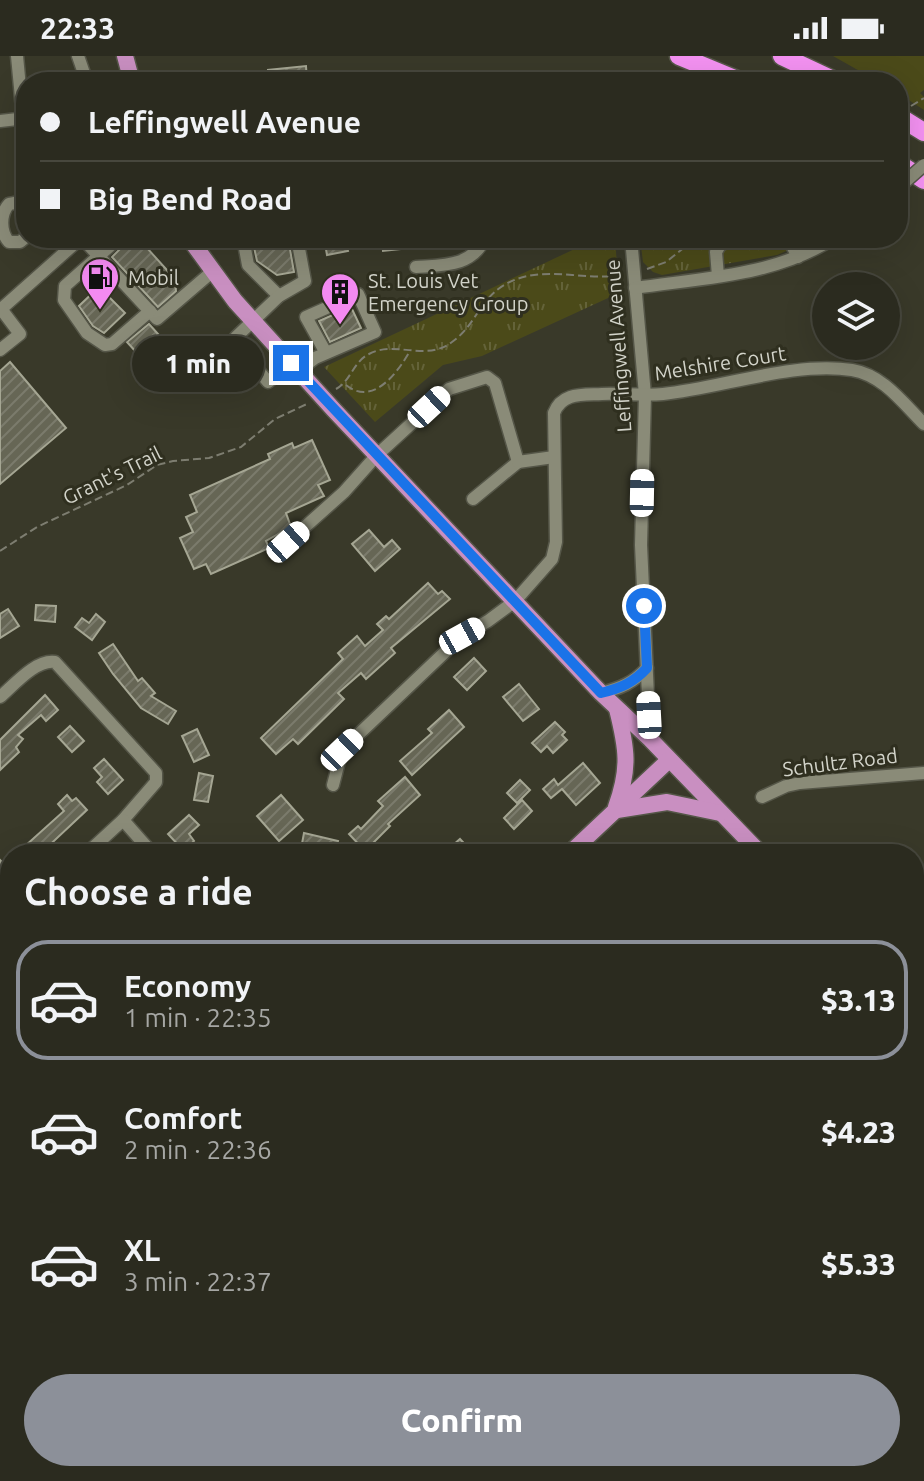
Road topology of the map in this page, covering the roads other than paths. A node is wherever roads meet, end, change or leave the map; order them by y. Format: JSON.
{"nodes":[{"id":1,"x":679,"y":56,"type":"edge"},
{"id":2,"x":782,"y":56,"type":"edge"},
{"id":3,"x":718,"y":72,"type":"edge"},
{"id":4,"x":816,"y":72,"type":"edge"},
{"id":5,"x":924,"y":165,"type":"edge"},
{"id":6,"x":908,"y":179,"type":"edge"},
{"id":7,"x":16,"y":203,"type":"edge"},
{"id":8,"x":16,"y":242,"type":"edge"},
{"id":9,"x":71,"y":248,"type":"edge"},
{"id":10,"x":91,"y":248,"type":"edge"},
{"id":11,"x":107,"y":248,"type":"edge"},
{"id":12,"x":196,"y":248,"type":"edge"},
{"id":13,"x":245,"y":248,"type":"edge"},
{"id":14,"x":299,"y":248,"type":"edge"},
{"id":15,"x":480,"y":248,"type":"edge"},
{"id":16,"x":632,"y":248,"type":"edge"},
{"id":17,"x":718,"y":248,"type":"edge"},
{"id":18,"x":793,"y":248,"type":"edge"},
{"id":19,"x":815,"y":248,"type":"edge"},
{"id":20,"x":98,"y":255,"type":"junction"},
{"id":21,"x":798,"y":257,"type":"junction"},
{"id":22,"x":416,"y":267,"type":"dead end"},
{"id":23,"x":213,"y":271,"type":"junction"},
{"id":24,"x":718,"y":276,"type":"junction"},
{"id":25,"x":635,"y":288,"type":"junction"},
{"id":26,"x":279,"y":296,"type":"junction"},
{"id":27,"x":0,"y":310,"type":"edge"},
{"id":28,"x":150,"y":311,"type":"junction"},
{"id":29,"x":252,"y":320,"type":"junction"},
{"id":30,"x":0,"y":350,"type":"edge"},
{"id":31,"x":326,"y":353,"type":"junction"},
{"id":32,"x":295,"y":367,"type":"junction"},
{"id":33,"x":645,"y":395,"type":"junction"},
{"id":34,"x":924,"y":424,"type":"edge"},
{"id":35,"x":377,"y":455,"type":"junction"},
{"id":36,"x":554,"y":457,"type":"junction"},
{"id":37,"x":518,"y":462,"type":"junction"},
{"id":38,"x":473,"y":499,"type":"dead end"},
{"id":39,"x":288,"y":542,"type":"dead end"},
{"id":40,"x":515,"y":601,"type":"junction"},
{"id":41,"x":647,"y":668,"type":"junction"},
{"id":42,"x":601,"y":693,"type":"junction"},
{"id":43,"x":0,"y":697,"type":"edge"},
{"id":44,"x":617,"y":708,"type":"junction"},
{"id":45,"x":650,"y":739,"type":"junction"},
{"id":46,"x":669,"y":760,"type":"junction"},
{"id":47,"x":924,"y":773,"type":"edge"},
{"id":48,"x":333,"y":785,"type":"dead end"},
{"id":49,"x":762,"y":797,"type":"dead end"},
{"id":50,"x":615,"y":810,"type":"junction"},
{"id":51,"x":724,"y":814,"type":"junction"},
{"id":52,"x":123,"y":820,"type":"junction"},
{"id":53,"x":97,"y":844,"type":"edge"},
{"id":54,"x":144,"y":844,"type":"edge"},
{"id":55,"x":579,"y":844,"type":"edge"},
{"id":56,"x":752,"y":844,"type":"edge"},
{"id":57,"x":924,"y":1062,"type":"edge"},
{"id":58,"x":924,"y":1077,"type":"edge"}],
"edges":[{"from":1,"to":3,"type":"highway"},
{"from":2,"to":4,"type":"highway"},
{"from":5,"to":6,"type":"street","bridge":true},
{"from":7,"to":8,"type":"street"},
{"from":9,"to":27,"type":"street"},
{"from":10,"to":20,"type":"street"},
{"from":11,"to":20,"type":"street"},
{"from":12,"to":23,"type":"main road"},
{"from":13,"to":26,"type":"street"},
{"from":14,"to":26,"type":"street"},
{"from":15,"to":22,"type":"street"},
{"from":16,"to":25,"type":"street","name":"Leffingwell Avenue"},
{"from":17,"to":24,"type":"street"},
{"from":18,"to":21,"type":"street"},
{"from":19,"to":21,"type":"street"},
{"from":20,"to":28,"type":"street"},
{"from":20,"to":28,"type":"street"},
{"from":21,"to":24,"type":"street"},
{"from":23,"to":28,"type":"street"},
{"from":23,"to":29,"type":"main road"},
{"from":24,"to":25,"type":"street"},
{"from":25,"to":33,"type":"street","name":"Leffingwell Avenue"},
{"from":26,"to":29,"type":"street"},
{"from":27,"to":30,"type":"street"},
{"from":29,"to":32,"type":"main road"},
{"from":29,"to":32,"type":"street"},
{"from":31,"to":31,"type":"street"},
{"from":31,"to":32,"type":"street"},
{"from":32,"to":35,"type":"main road"},
{"from":33,"to":34,"type":"street","name":"Melshire Court"},
{"from":33,"to":36,"type":"street","name":"Melshire Court"},
{"from":33,"to":41,"type":"street","name":"Leffingwell Avenue"},
{"from":35,"to":37,"type":"street"},
{"from":35,"to":39,"type":"street"},
{"from":35,"to":40,"type":"main road"},
{"from":36,"to":37,"type":"street"},
{"from":36,"to":40,"type":"street"},
{"from":37,"to":38,"type":"street"},
{"from":40,"to":42,"type":"main road"},
{"from":40,"to":48,"type":"street"},
{"from":41,"to":42,"type":"street"},
{"from":41,"to":45,"type":"street","name":"Leffingwell Avenue"},
{"from":42,"to":44,"type":"main road"},
{"from":43,"to":52,"type":"street"},
{"from":44,"to":45,"type":"main road"},
{"from":44,"to":50,"type":"main road"},
{"from":45,"to":46,"type":"main road"},
{"from":46,"to":50,"type":"main road"},
{"from":46,"to":51,"type":"main road"},
{"from":47,"to":49,"type":"street","name":"Schultz Road"},
{"from":50,"to":51,"type":"main road"},
{"from":50,"to":55,"type":"main road"},
{"from":51,"to":56,"type":"main road"},
{"from":52,"to":53,"type":"street"},
{"from":52,"to":54,"type":"street"},
{"from":57,"to":58,"type":"street"}]}
